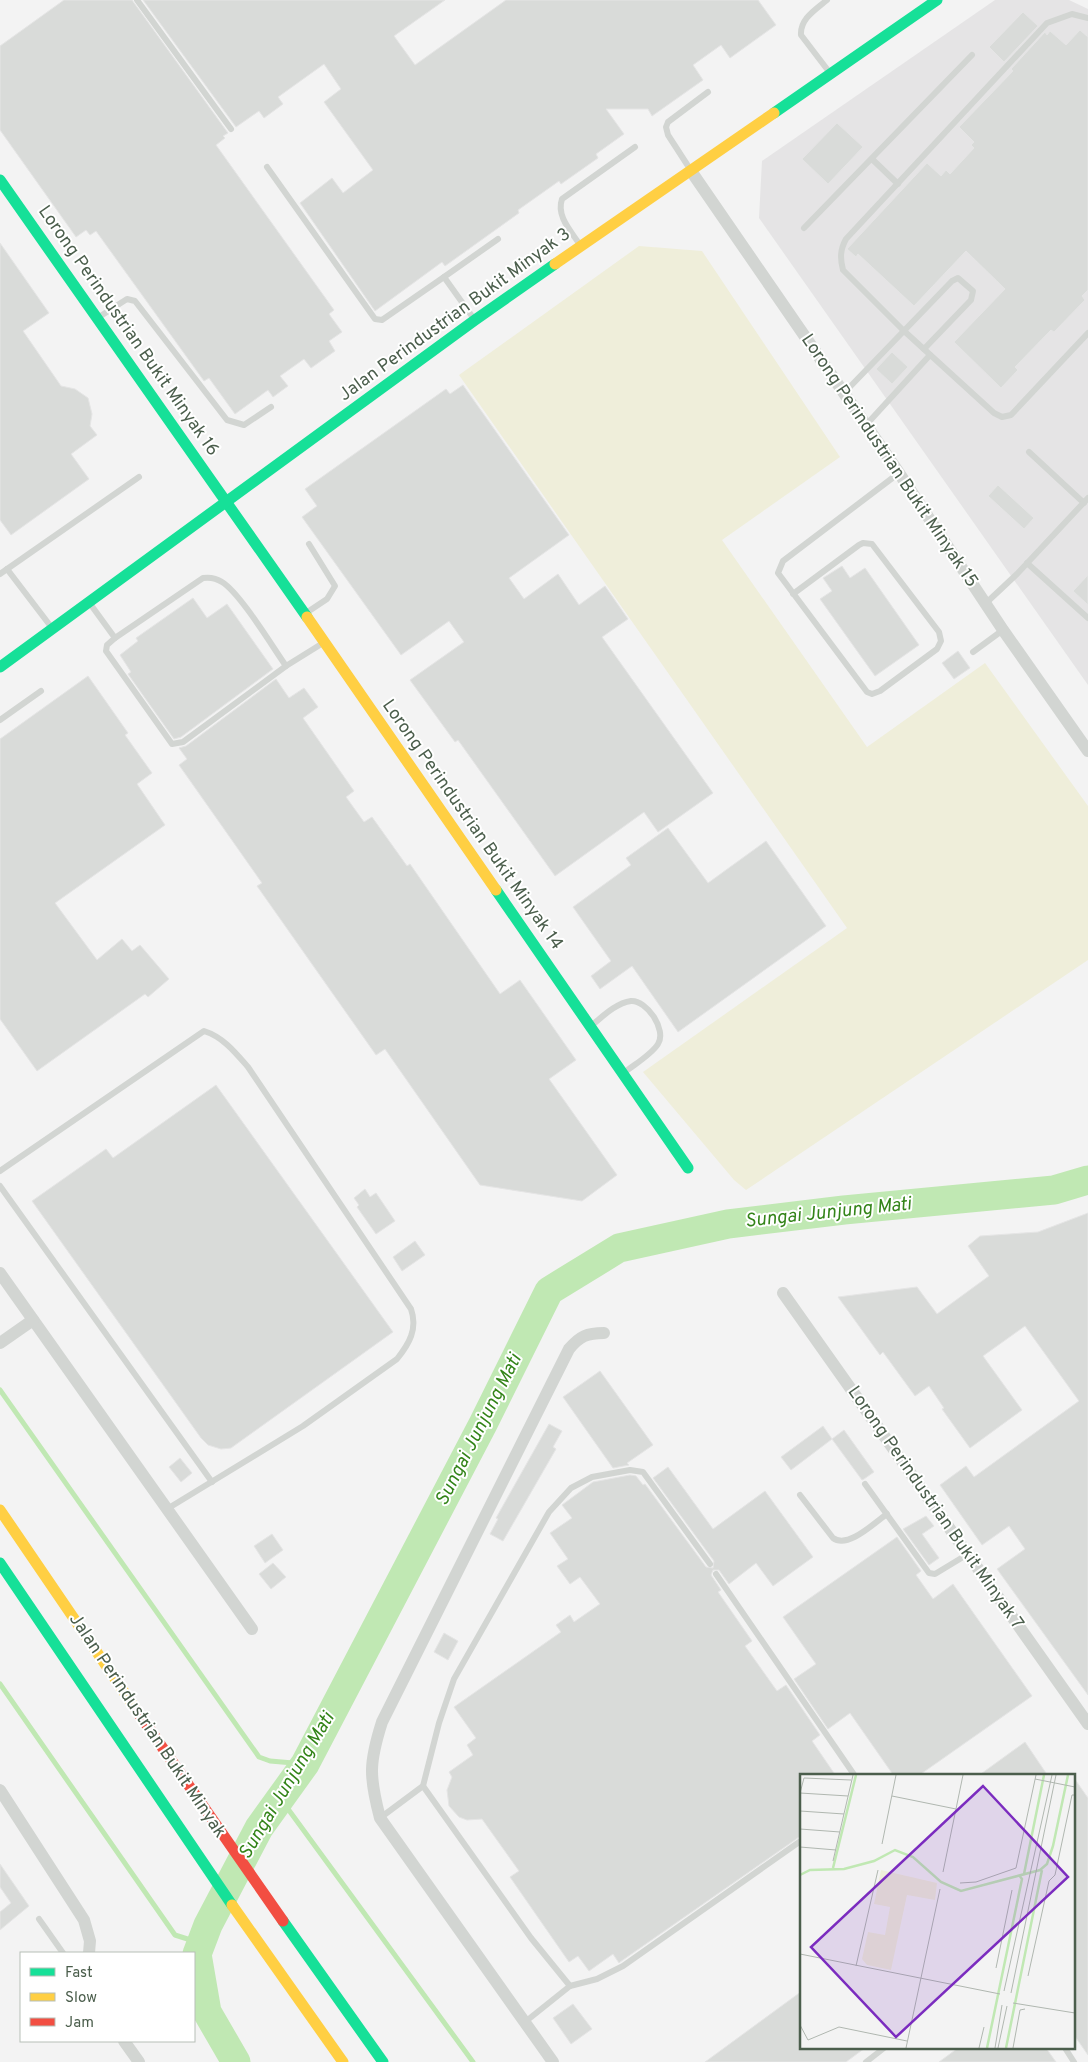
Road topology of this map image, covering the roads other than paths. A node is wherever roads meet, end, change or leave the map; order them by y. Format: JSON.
{"nodes":[{"id":1,"x":137,"y":0,"type":"edge"},
{"id":2,"x":827,"y":0,"type":"edge"},
{"id":3,"x":937,"y":0,"type":"edge"},
{"id":4,"x":1088,"y":18,"type":"edge"},
{"id":5,"x":972,"y":55,"type":"dead end"},
{"id":6,"x":831,"y":74,"type":"junction"},
{"id":7,"x":708,"y":92,"type":"dead end"},
{"id":8,"x":231,"y":128,"type":"dead end"},
{"id":9,"x":635,"y":147,"type":"dead end"},
{"id":10,"x":872,"y":159,"type":"junction"},
{"id":11,"x":267,"y":167,"type":"dead end"},
{"id":12,"x":691,"y":171,"type":"junction"},
{"id":13,"x":0,"y":180,"type":"edge"},
{"id":14,"x":898,"y":184,"type":"junction"},
{"id":15,"x":804,"y":228,"type":"dead end"},
{"id":16,"x":498,"y":239,"type":"dead end"},
{"id":17,"x":581,"y":246,"type":"junction"},
{"id":18,"x":444,"y":277,"type":"junction"},
{"id":19,"x":97,"y":318,"type":"junction"},
{"id":20,"x":475,"y":320,"type":"junction"},
{"id":21,"x":903,"y":330,"type":"junction"},
{"id":22,"x":1088,"y":333,"type":"edge"},
{"id":23,"x":924,"y":349,"type":"junction"},
{"id":24,"x":930,"y":355,"type":"junction"},
{"id":25,"x":844,"y":393,"type":"junction"},
{"id":26,"x":271,"y":407,"type":"dead end"},
{"id":27,"x":866,"y":425,"type":"junction"},
{"id":28,"x":1029,"y":452,"type":"dead end"},
{"id":29,"x":899,"y":473,"type":"junction"},
{"id":30,"x":139,"y":477,"type":"dead end"},
{"id":31,"x":1086,"y":500,"type":"edge"},
{"id":32,"x":227,"y":502,"type":"junction"},
{"id":33,"x":309,"y":544,"type":"dead end"},
{"id":34,"x":1027,"y":563,"type":"junction"},
{"id":35,"x":7,"y":569,"type":"junction"},
{"id":36,"x":0,"y":574,"type":"edge"},
{"id":37,"x":793,"y":594,"type":"junction"},
{"id":38,"x":90,"y":603,"type":"junction"},
{"id":39,"x":985,"y":604,"type":"junction"},
{"id":40,"x":304,"y":614,"type":"junction"},
{"id":41,"x":1088,"y":618,"type":"edge"},
{"id":42,"x":53,"y":630,"type":"junction"},
{"id":43,"x":1003,"y":630,"type":"junction"},
{"id":44,"x":115,"y":638,"type":"junction"},
{"id":45,"x":324,"y":642,"type":"junction"},
{"id":46,"x":973,"y":652,"type":"dead end"},
{"id":47,"x":286,"y":666,"type":"junction"},
{"id":48,"x":0,"y":667,"type":"edge"},
{"id":49,"x":41,"y":691,"type":"dead end"},
{"id":50,"x":0,"y":720,"type":"edge"},
{"id":51,"x":1088,"y":751,"type":"edge"},
{"id":52,"x":590,"y":1026,"type":"junction"},
{"id":53,"x":622,"y":1074,"type":"junction"},
{"id":54,"x":688,"y":1168,"type":"dead end"},
{"id":55,"x":0,"y":1171,"type":"edge"},
{"id":56,"x":0,"y":1186,"type":"edge"},
{"id":57,"x":0,"y":1273,"type":"edge"},
{"id":58,"x":782,"y":1293,"type":"dead end"},
{"id":59,"x":33,"y":1320,"type":"junction"},
{"id":60,"x":604,"y":1333,"type":"dead end"},
{"id":61,"x":0,"y":1343,"type":"edge"},
{"id":62,"x":212,"y":1482,"type":"junction"},
{"id":63,"x":865,"y":1484,"type":"dead end"},
{"id":64,"x":800,"y":1495,"type":"dead end"},
{"id":65,"x":168,"y":1509,"type":"junction"},
{"id":66,"x":0,"y":1510,"type":"edge"},
{"id":67,"x":887,"y":1514,"type":"junction"},
{"id":68,"x":968,"y":1554,"type":"junction"},
{"id":69,"x":0,"y":1563,"type":"edge"},
{"id":70,"x":710,"y":1564,"type":"dead end"},
{"id":71,"x":716,"y":1574,"type":"dead end"},
{"id":72,"x":252,"y":1629,"type":"dead end"},
{"id":73,"x":1088,"y":1724,"type":"edge"},
{"id":74,"x":854,"y":1774,"type":"edge"},
{"id":75,"x":423,"y":1786,"type":"junction"},
{"id":76,"x":0,"y":1790,"type":"edge"},
{"id":77,"x":380,"y":1818,"type":"junction"},
{"id":78,"x":800,"y":1841,"type":"edge"},
{"id":79,"x":39,"y":1919,"type":"dead end"},
{"id":80,"x":61,"y":1952,"type":"edge"},
{"id":81,"x":88,"y":1952,"type":"edge"},
{"id":82,"x":570,"y":1986,"type":"junction"},
{"id":83,"x":525,"y":2022,"type":"junction"},
{"id":84,"x":125,"y":2042,"type":"edge"},
{"id":85,"x":881,"y":2050,"type":"edge"},
{"id":86,"x":1066,"y":2050,"type":"edge"},
{"id":87,"x":138,"y":2062,"type":"edge"},
{"id":88,"x":343,"y":2062,"type":"edge"},
{"id":89,"x":382,"y":2062,"type":"edge"},
{"id":90,"x":553,"y":2062,"type":"edge"},
{"id":91,"x":866,"y":2062,"type":"edge"},
{"id":92,"x":1074,"y":2062,"type":"edge"}],
"edges":[{"from":1,"to":8,"type":"lane"},
{"from":2,"to":6,"type":"lane"},
{"from":3,"to":6,"type":"street","name":"Jalan Perindustrian Bukit Minyak 3"},
{"from":4,"to":14,"type":"lane"},
{"from":5,"to":10,"type":"lane"},
{"from":6,"to":12,"type":"street","name":"Jalan Perindustrian Bukit Minyak 3"},
{"from":7,"to":12,"type":"lane"},
{"from":9,"to":17,"type":"lane"},
{"from":10,"to":14,"type":"lane"},
{"from":10,"to":15,"type":"lane"},
{"from":11,"to":18,"type":"lane"},
{"from":12,"to":17,"type":"street","name":"Jalan Perindustrian Bukit Minyak 3"},
{"from":12,"to":25,"type":"street","name":"Lorong Perindustrian Bukit Minyak 15"},
{"from":13,"to":19,"type":"street","name":"Lorong Perindustrian Bukit Minyak 16"},
{"from":14,"to":21,"type":"lane"},
{"from":16,"to":18,"type":"lane"},
{"from":17,"to":20,"type":"street","name":"Jalan Perindustrian Bukit Minyak 3"},
{"from":18,"to":20,"type":"lane"},
{"from":19,"to":26,"type":"lane"},
{"from":19,"to":32,"type":"street","name":"Lorong Perindustrian Bukit Minyak 16"},
{"from":20,"to":32,"type":"street","name":"Jalan Perindustrian Bukit Minyak 3"},
{"from":21,"to":23,"type":"lane"},
{"from":21,"to":23,"type":"lane"},
{"from":21,"to":25,"type":"lane"},
{"from":22,"to":24,"type":"lane"},
{"from":23,"to":24,"type":"lane"},
{"from":24,"to":27,"type":"lane"},
{"from":25,"to":27,"type":"street","name":"Lorong Perindustrian Bukit Minyak 15"},
{"from":27,"to":29,"type":"street","name":"Lorong Perindustrian Bukit Minyak 15"},
{"from":28,"to":31,"type":"lane"},
{"from":29,"to":37,"type":"lane"},
{"from":29,"to":39,"type":"street","name":"Lorong Perindustrian Bukit Minyak 15"},
{"from":30,"to":35,"type":"lane"},
{"from":31,"to":34,"type":"lane"},
{"from":32,"to":38,"type":"street","name":"Jalan Perindustrian Bukit Minyak 3"},
{"from":32,"to":40,"type":"street","name":"Lorong Perindustrian Bukit Minyak 14"},
{"from":33,"to":40,"type":"lane"},
{"from":34,"to":39,"type":"lane"},
{"from":34,"to":41,"type":"lane"},
{"from":35,"to":36,"type":"lane"},
{"from":35,"to":42,"type":"lane"},
{"from":37,"to":37,"type":"lane"},
{"from":38,"to":42,"type":"street","name":"Jalan Perindustrian Bukit Minyak 3"},
{"from":38,"to":44,"type":"lane"},
{"from":39,"to":43,"type":"street","name":"Lorong Perindustrian Bukit Minyak 15"},
{"from":40,"to":45,"type":"street","name":"Lorong Perindustrian Bukit Minyak 14"},
{"from":42,"to":48,"type":"street","name":"Jalan Perindustrian Bukit Minyak 3"},
{"from":43,"to":46,"type":"lane"},
{"from":43,"to":51,"type":"street","name":"Lorong Perindustrian Bukit Minyak 15"},
{"from":44,"to":47,"type":"lane"},
{"from":44,"to":47,"type":"lane"},
{"from":45,"to":47,"type":"lane"},
{"from":45,"to":52,"type":"street","name":"Lorong Perindustrian Bukit Minyak 14"},
{"from":49,"to":50,"type":"lane"},
{"from":52,"to":53,"type":"street","name":"Lorong Perindustrian Bukit Minyak 14"},
{"from":52,"to":53,"type":"lane"},
{"from":53,"to":54,"type":"street","name":"Lorong Perindustrian Bukit Minyak 14"},
{"from":55,"to":62,"type":"lane"},
{"from":56,"to":62,"type":"lane"},
{"from":57,"to":59,"type":"street"},
{"from":58,"to":68,"type":"street","name":"Lorong Perindustrian Bukit Minyak 7"},
{"from":59,"to":61,"type":"street"},
{"from":59,"to":65,"type":"street"},
{"from":60,"to":77,"type":"street"},
{"from":62,"to":65,"type":"lane"},
{"from":63,"to":67,"type":"lane"},
{"from":64,"to":67,"type":"lane"},
{"from":65,"to":72,"type":"street"},
{"from":66,"to":89,"type":"street","name":"Jalan Perindustrian Bukit Minyak"},
{"from":67,"to":68,"type":"lane"},
{"from":68,"to":73,"type":"street","name":"Lorong Perindustrian Bukit Minyak 7"},
{"from":69,"to":88,"type":"street","name":"Jalan Perindustrian Bukit Minyak"},
{"from":70,"to":75,"type":"lane"},
{"from":71,"to":74,"type":"lane"},
{"from":75,"to":77,"type":"lane"},
{"from":75,"to":82,"type":"lane"},
{"from":76,"to":81,"type":"street"},
{"from":77,"to":83,"type":"street"},
{"from":78,"to":82,"type":"lane"},
{"from":79,"to":80,"type":"lane"},
{"from":82,"to":83,"type":"lane"},
{"from":83,"to":90,"type":"street"},
{"from":84,"to":87,"type":"street"},
{"from":85,"to":91,"type":"lane"},
{"from":86,"to":92,"type":"lane"}]}
